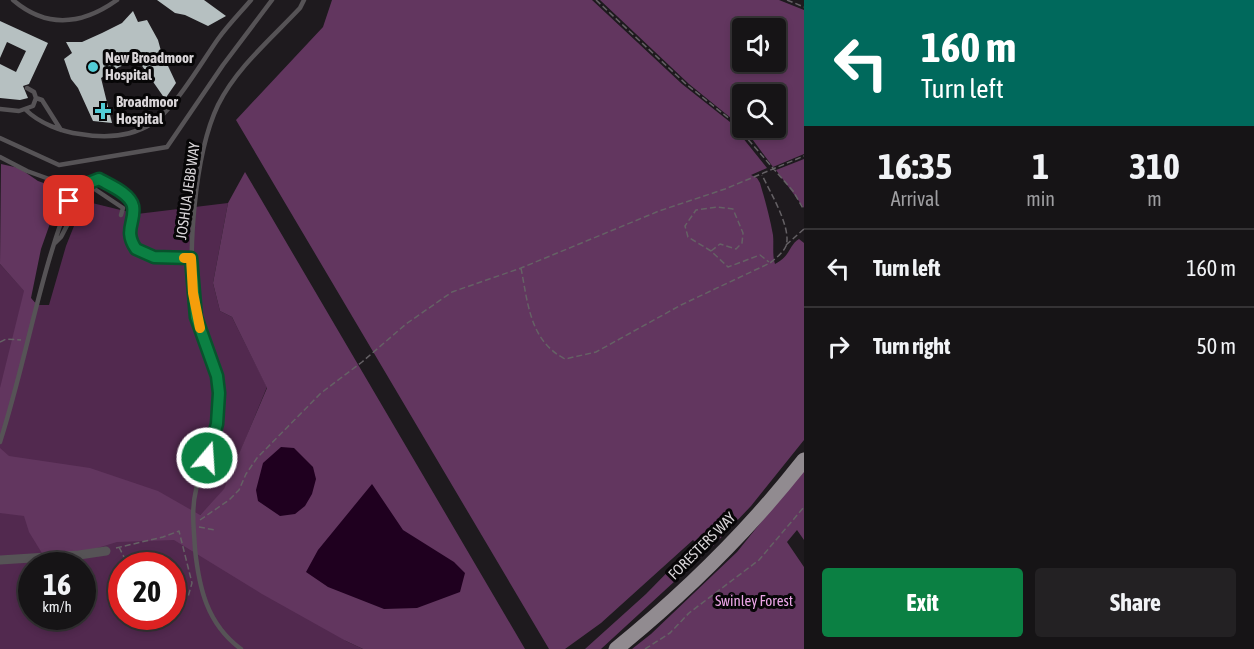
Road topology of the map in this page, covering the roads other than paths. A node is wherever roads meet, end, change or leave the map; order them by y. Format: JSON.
{"nodes":[{"id":1,"x":13,"y":0,"type":"edge"},
{"id":2,"x":117,"y":0,"type":"edge"},
{"id":3,"x":250,"y":0,"type":"edge"},
{"id":4,"x":272,"y":0,"type":"edge"},
{"id":5,"x":304,"y":0,"type":"edge"},
{"id":6,"x":27,"y":88,"type":"dead end"},
{"id":7,"x":36,"y":98,"type":"junction"},
{"id":8,"x":0,"y":109,"type":"edge"},
{"id":9,"x":26,"y":110,"type":"junction"},
{"id":10,"x":61,"y":130,"type":"junction"},
{"id":11,"x":0,"y":138,"type":"edge"},
{"id":12,"x":0,"y":157,"type":"edge"},
{"id":13,"x":74,"y":189,"type":"junction"},
{"id":14,"x":121,"y":215,"type":"dead end"},
{"id":15,"x":55,"y":243,"type":"junction"},
{"id":16,"x":191,"y":258,"type":"junction"},
{"id":17,"x":0,"y":442,"type":"edge"},
{"id":18,"x":804,"y":460,"type":"edge"},
{"id":19,"x":106,"y":551,"type":"dead end"},
{"id":20,"x":0,"y":560,"type":"edge"},
{"id":21,"x":241,"y":649,"type":"edge"},
{"id":22,"x":616,"y":649,"type":"edge"}],
"edges":[{"from":1,"to":2,"type":"lane"},
{"from":3,"to":10,"type":"lane"},
{"from":4,"to":11,"type":"lane"},
{"from":5,"to":16,"type":"lane","name":"JOSHUA JEBB WAY"},
{"from":6,"to":7,"type":"lane"},
{"from":7,"to":9,"type":"lane"},
{"from":7,"to":10,"type":"lane"},
{"from":8,"to":9,"type":"lane"},
{"from":9,"to":10,"type":"lane"},
{"from":12,"to":13,"type":"lane"},
{"from":13,"to":15,"type":"lane"},
{"from":13,"to":16,"type":"lane"},
{"from":14,"to":15,"type":"lane"},
{"from":15,"to":17,"type":"lane"},
{"from":16,"to":21,"type":"lane","name":"JOSHUA JEBB WAY"},
{"from":18,"to":22,"type":"main road","name":"FORESTERS WAY"},
{"from":19,"to":20,"type":"street"}]}
